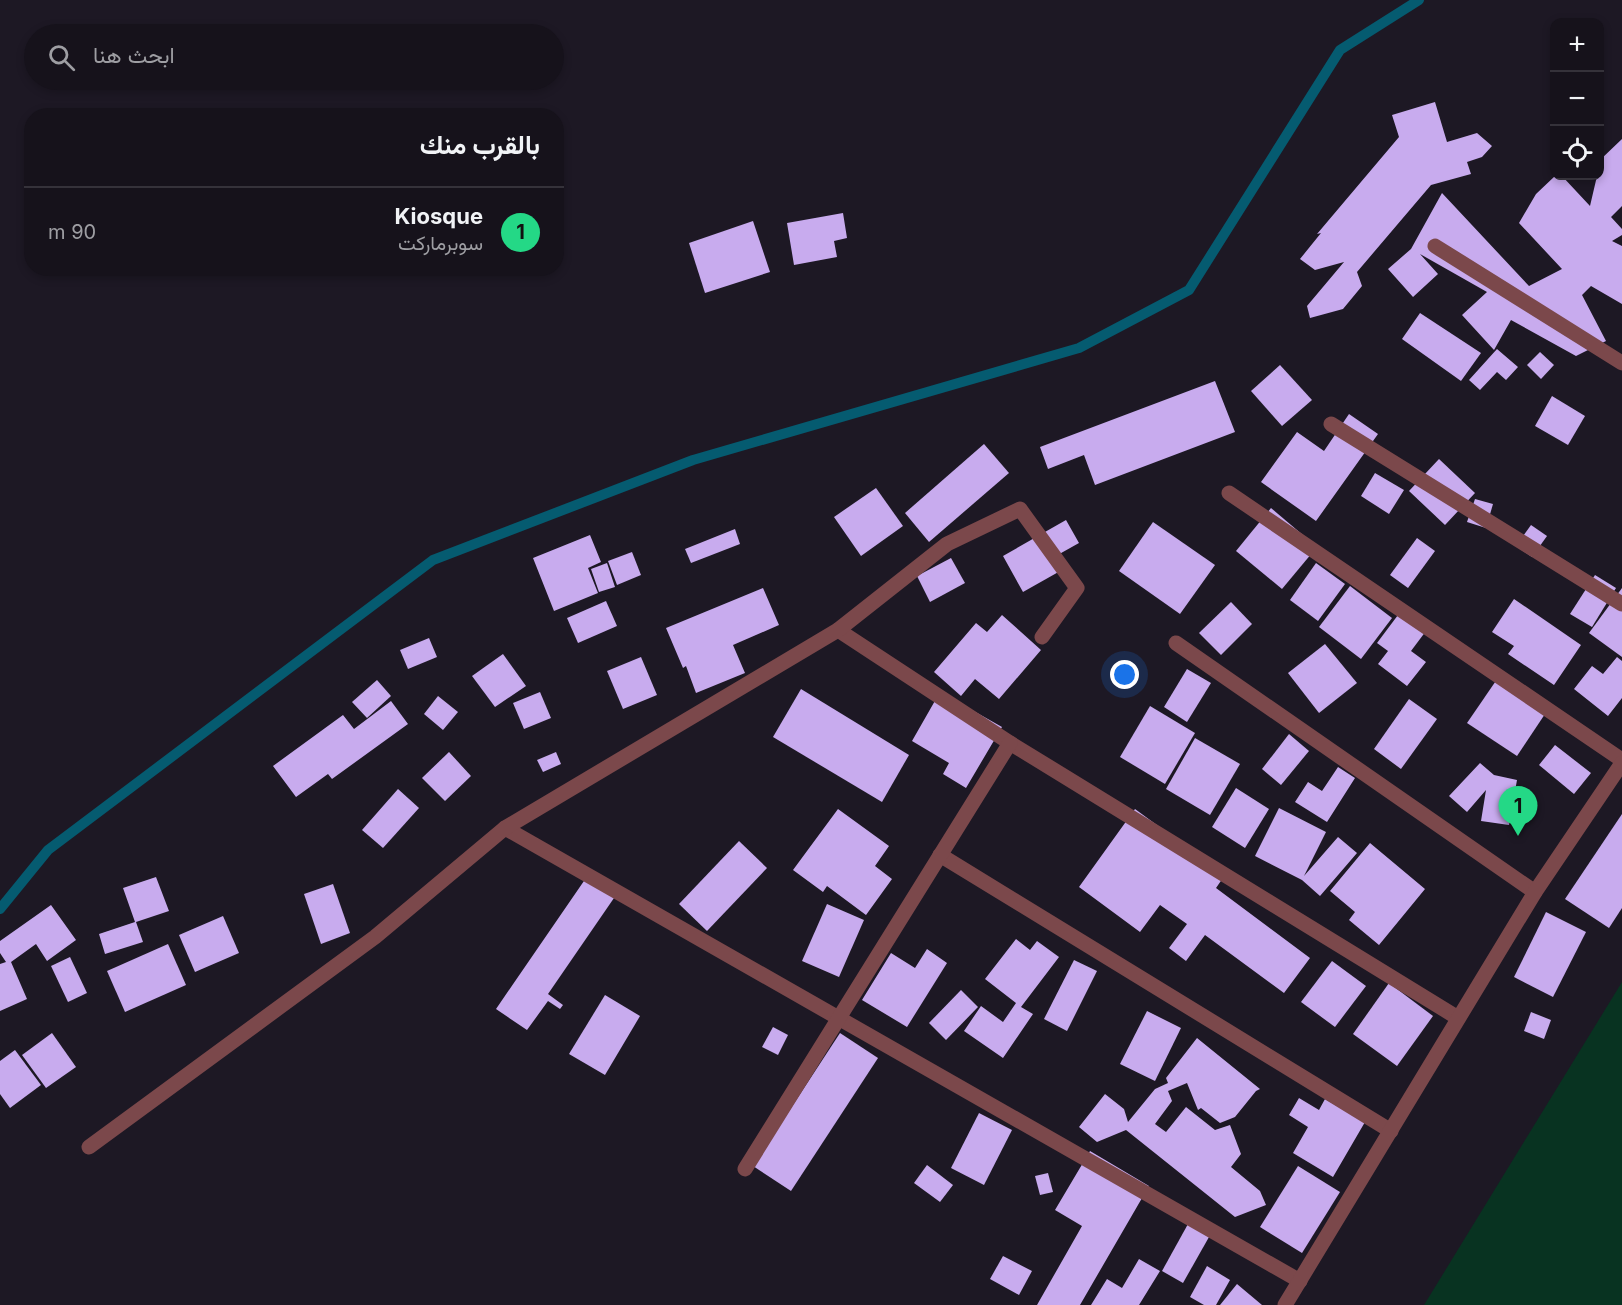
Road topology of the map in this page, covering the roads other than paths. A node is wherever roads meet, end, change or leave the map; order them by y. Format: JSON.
{"nodes":[{"id":1,"x":1435,"y":246,"type":"dead end"},
{"id":2,"x":1622,"y":363,"type":"edge"},
{"id":3,"x":1331,"y":424,"type":"dead end"},
{"id":4,"x":1229,"y":493,"type":"dead end"},
{"id":5,"x":1622,"y":604,"type":"edge"},
{"id":6,"x":838,"y":630,"type":"junction"},
{"id":7,"x":1042,"y":637,"type":"dead end"},
{"id":8,"x":1176,"y":644,"type":"dead end"},
{"id":9,"x":1010,"y":743,"type":"junction"},
{"id":10,"x":1622,"y":761,"type":"edge"},
{"id":11,"x":505,"y":828,"type":"junction"},
{"id":12,"x":940,"y":855,"type":"junction"},
{"id":13,"x":1535,"y":892,"type":"junction"},
{"id":14,"x":838,"y":1018,"type":"junction"},
{"id":15,"x":1458,"y":1018,"type":"junction"},
{"id":16,"x":1391,"y":1131,"type":"junction"},
{"id":17,"x":89,"y":1147,"type":"dead end"},
{"id":18,"x":745,"y":1169,"type":"dead end"},
{"id":19,"x":1300,"y":1281,"type":"junction"},
{"id":20,"x":1285,"y":1305,"type":"edge"}],
"edges":[{"from":1,"to":2,"type":"street"},
{"from":3,"to":5,"type":"street"},
{"from":4,"to":10,"type":"street"},
{"from":6,"to":7,"type":"street"},
{"from":6,"to":9,"type":"street"},
{"from":6,"to":11,"type":"street"},
{"from":8,"to":13,"type":"street"},
{"from":9,"to":12,"type":"street"},
{"from":9,"to":15,"type":"street"},
{"from":10,"to":13,"type":"street"},
{"from":11,"to":14,"type":"street"},
{"from":11,"to":17,"type":"street"},
{"from":12,"to":14,"type":"street"},
{"from":12,"to":16,"type":"street"},
{"from":13,"to":15,"type":"street"},
{"from":14,"to":18,"type":"street"},
{"from":14,"to":19,"type":"street"},
{"from":15,"to":16,"type":"street"},
{"from":16,"to":19,"type":"street"},
{"from":19,"to":20,"type":"street"}]}
